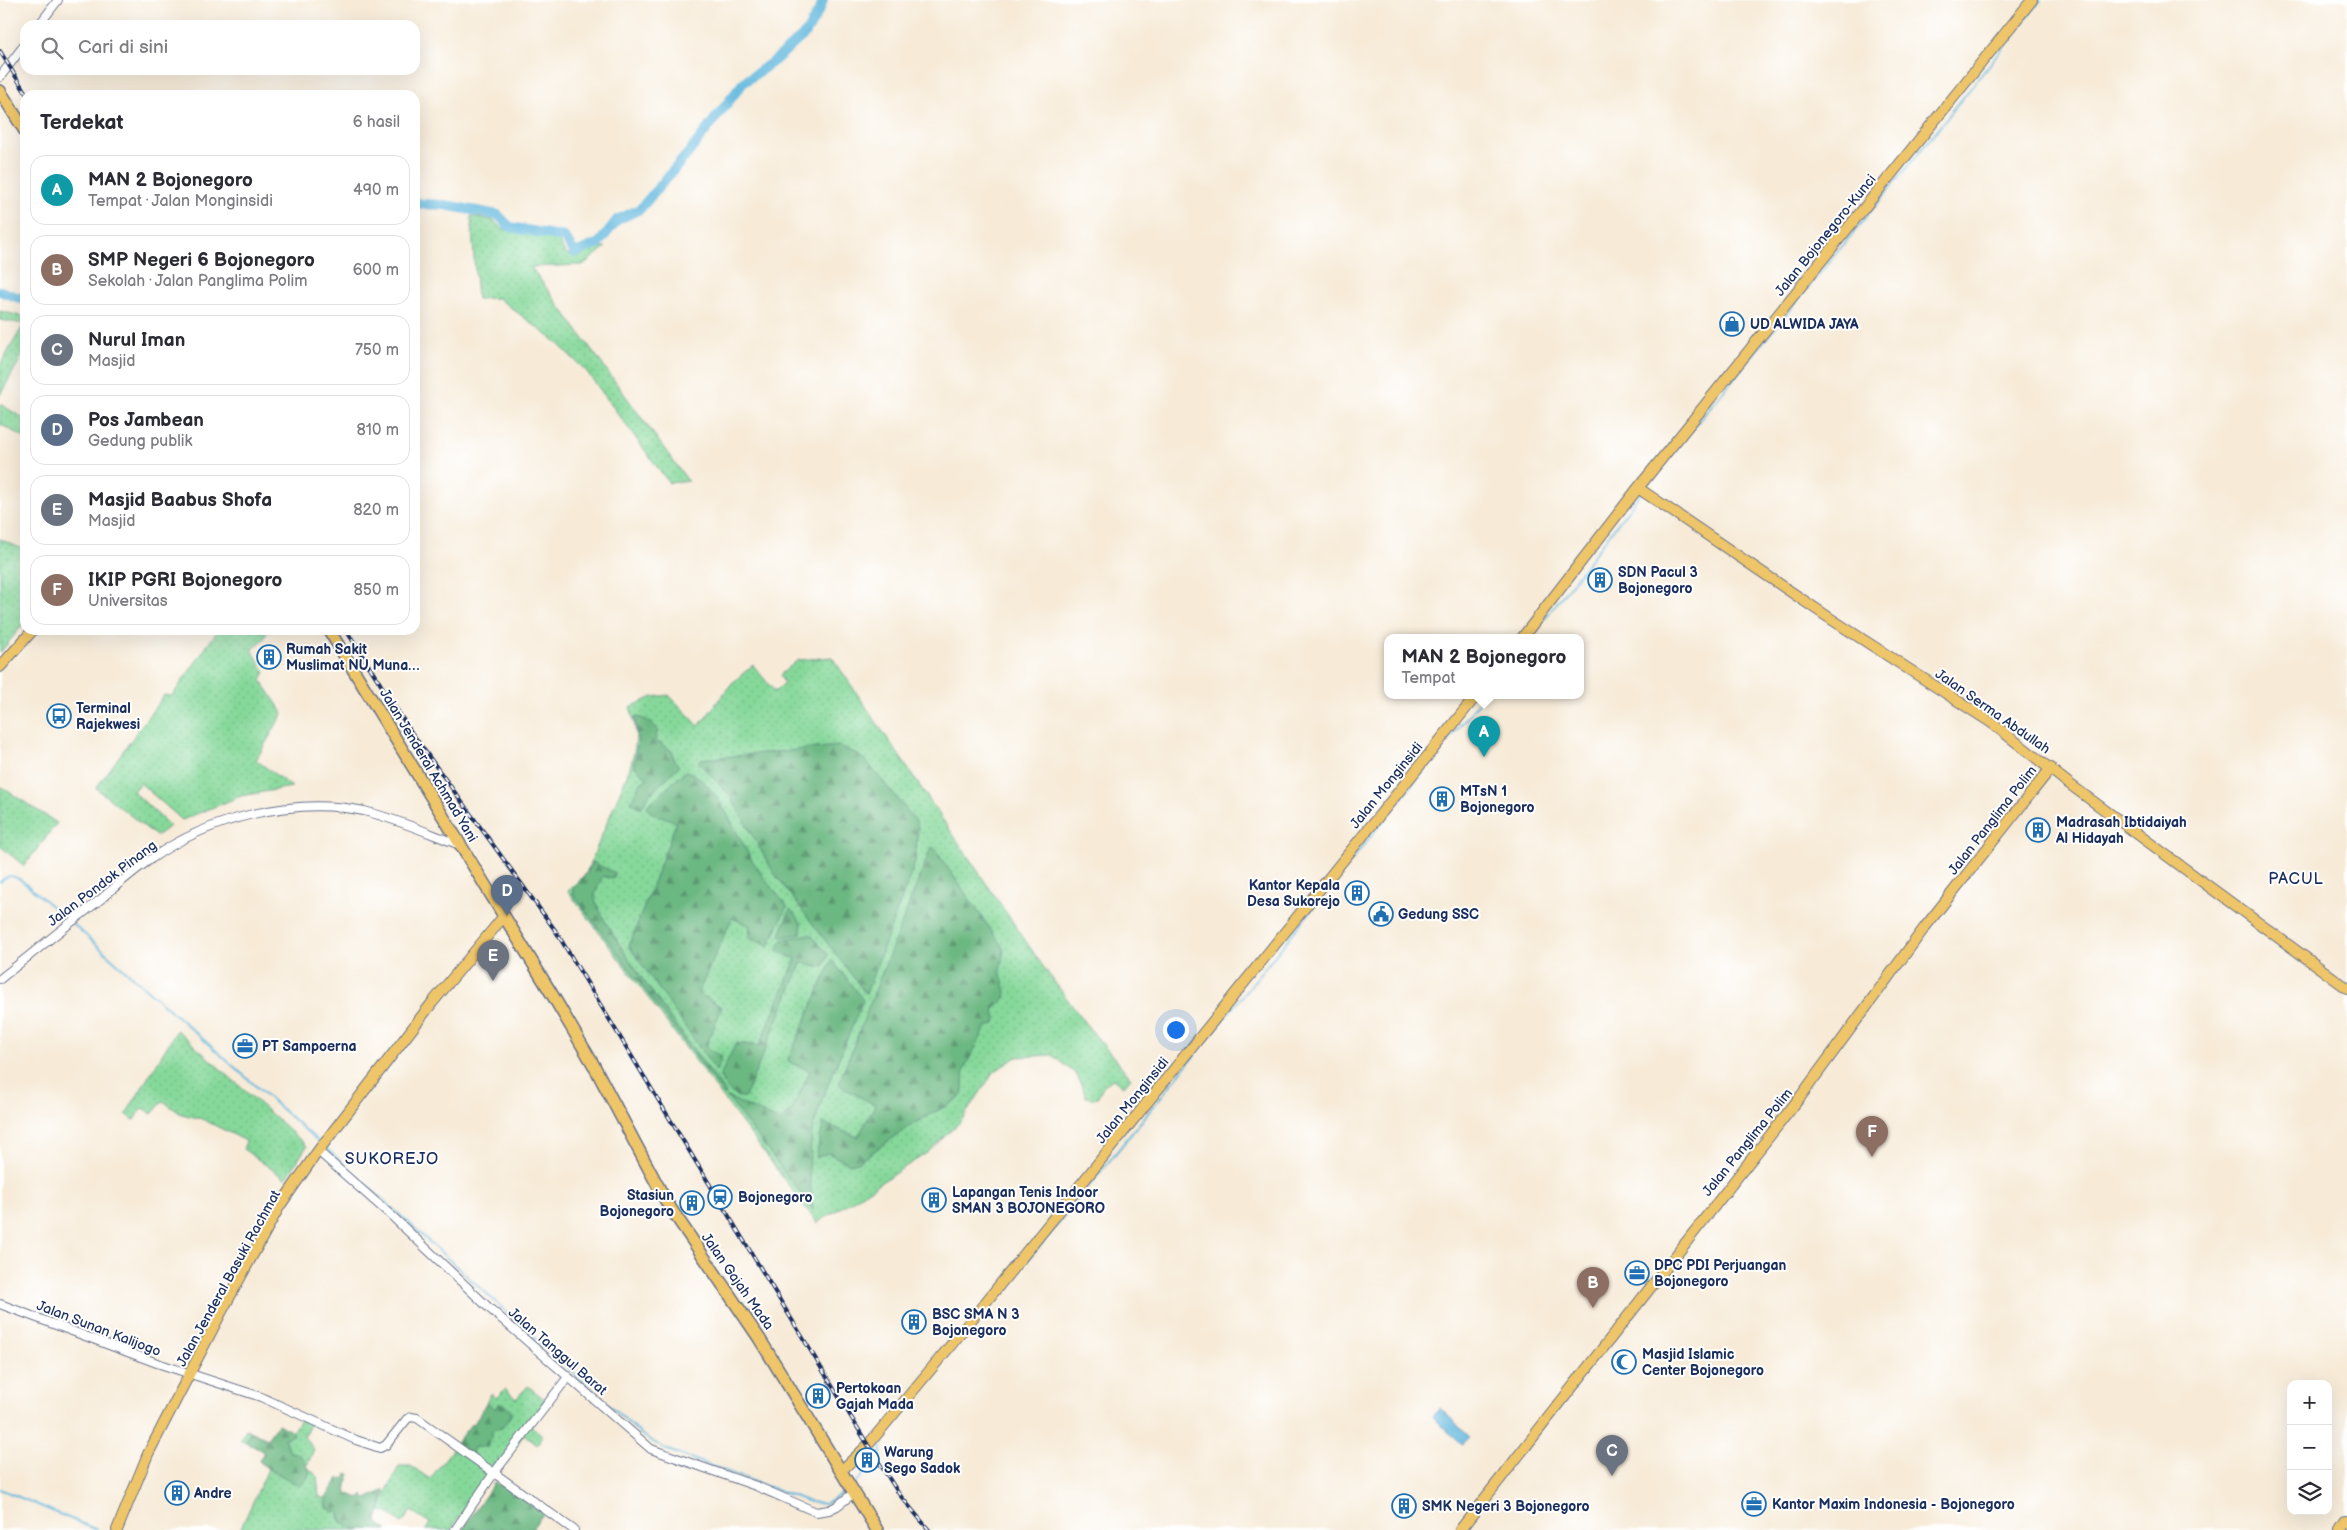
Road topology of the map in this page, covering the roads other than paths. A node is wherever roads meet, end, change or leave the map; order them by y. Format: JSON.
{"nodes":[{"id":1,"x":58,"y":0,"type":"edge"},
{"id":2,"x":2032,"y":0,"type":"edge"},
{"id":3,"x":43,"y":20,"type":"edge"},
{"id":4,"x":20,"y":51,"type":"edge"},
{"id":5,"x":0,"y":78,"type":"edge"},
{"id":6,"x":0,"y":90,"type":"edge"},
{"id":7,"x":20,"y":123,"type":"edge"},
{"id":8,"x":1642,"y":491,"type":"junction"},
{"id":9,"x":1525,"y":634,"type":"edge"},
{"id":10,"x":27,"y":635,"type":"edge"},
{"id":11,"x":332,"y":635,"type":"edge"},
{"id":12,"x":0,"y":667,"type":"edge"},
{"id":13,"x":1474,"y":699,"type":"edge"},
{"id":14,"x":2050,"y":768,"type":"junction"},
{"id":15,"x":460,"y":844,"type":"junction"},
{"id":16,"x":504,"y":916,"type":"junction"},
{"id":17,"x":0,"y":979,"type":"edge"},
{"id":18,"x":2347,"y":988,"type":"edge"},
{"id":19,"x":318,"y":1151,"type":"junction"},
{"id":20,"x":0,"y":1304,"type":"edge"},
{"id":21,"x":190,"y":1375,"type":"junction"},
{"id":22,"x":568,"y":1377,"type":"junction"},
{"id":23,"x":842,"y":1470,"type":"junction"},
{"id":24,"x":494,"y":1473,"type":"junction"},
{"id":25,"x":853,"y":1489,"type":"junction"},
{"id":26,"x":2347,"y":1521,"type":"edge"},
{"id":27,"x":117,"y":1530,"type":"edge"},
{"id":28,"x":455,"y":1530,"type":"edge"},
{"id":29,"x":574,"y":1530,"type":"edge"},
{"id":30,"x":877,"y":1530,"type":"edge"},
{"id":31,"x":1460,"y":1530,"type":"edge"},
{"id":32,"x":2341,"y":1530,"type":"edge"}],
"edges":[{"from":1,"to":3,"type":"street"},
{"from":2,"to":8,"type":"main road","name":"Jalan Bojonegoro-Kunci"},
{"from":4,"to":5,"type":"street"},
{"from":6,"to":7,"type":"highway"},
{"from":8,"to":9,"type":"main road"},
{"from":8,"to":14,"type":"main road","name":"Jalan Serma Abdullah"},
{"from":10,"to":12,"type":"main road"},
{"from":11,"to":15,"type":"highway","name":"Jalan Jenderal Achmad Yani"},
{"from":13,"to":23,"type":"main road","name":"Jalan Monginsidi"},
{"from":14,"to":18,"type":"main road","name":"Jalan Serma Abdullah"},
{"from":14,"to":31,"type":"main road","name":"Jalan Panglima Polim"},
{"from":15,"to":16,"type":"highway","name":"Jalan Jenderal Achmad Yani"},
{"from":15,"to":17,"type":"street","name":"Jalan Pondok Pinang"},
{"from":16,"to":19,"type":"main road","name":"Jalan Jenderal Basuki Rachmat"},
{"from":16,"to":23,"type":"highway","name":"Jalan Gajah Mada"},
{"from":19,"to":21,"type":"main road","name":"Jalan Jenderal Basuki Rachmat"},
{"from":19,"to":22,"type":"street","name":"Jalan Tanggul Barat"},
{"from":20,"to":21,"type":"street","name":"Jalan Sunan Kalijogo"},
{"from":21,"to":24,"type":"street","name":"Jalan Sunan Kalijogo"},
{"from":21,"to":27,"type":"main road","name":"Jalan Jenderal Basuki Rachmat"},
{"from":22,"to":24,"type":"street"},
{"from":22,"to":25,"type":"street","name":"Jalan Tanggul Barat"},
{"from":23,"to":25,"type":"highway","name":"Jalan Gajah Mada"},
{"from":24,"to":28,"type":"street"},
{"from":24,"to":29,"type":"street"},
{"from":25,"to":30,"type":"highway","name":"Jalan Gajah Mada"},
{"from":26,"to":32,"type":"main road"}]}
